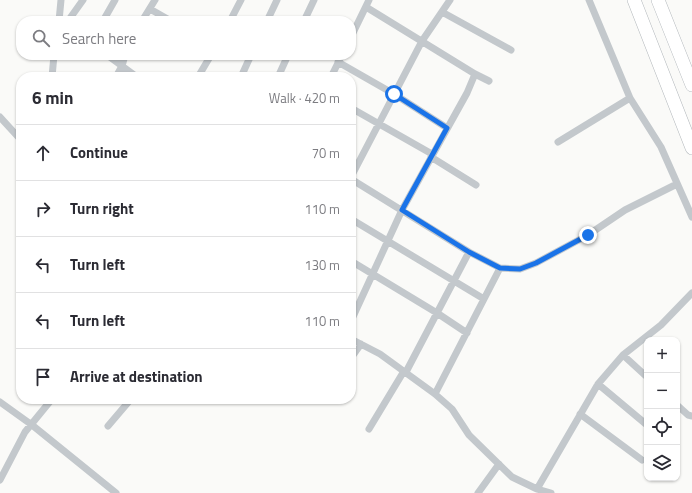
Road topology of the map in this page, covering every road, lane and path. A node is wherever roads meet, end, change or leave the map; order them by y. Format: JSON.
{"nodes":[{"id":1,"x":61,"y":0,"type":"edge"},
{"id":2,"x":83,"y":0,"type":"edge"},
{"id":3,"x":114,"y":0,"type":"edge"},
{"id":4,"x":155,"y":0,"type":"edge"},
{"id":5,"x":241,"y":0,"type":"edge"},
{"id":6,"x":277,"y":0,"type":"edge"},
{"id":7,"x":314,"y":0,"type":"edge"},
{"id":8,"x":369,"y":0,"type":"edge"},
{"id":9,"x":450,"y":0,"type":"edge"},
{"id":10,"x":589,"y":0,"type":"edge"},
{"id":11,"x":634,"y":0,"type":"edge"},
{"id":12,"x":658,"y":0,"type":"edge"},
{"id":13,"x":366,"y":7,"type":"junction"},
{"id":14,"x":150,"y":9,"type":"junction"},
{"id":15,"x":442,"y":12,"type":"junction"},
{"id":16,"x":59,"y":16,"type":"edge"},
{"id":17,"x":71,"y":16,"type":"edge"},
{"id":18,"x":106,"y":16,"type":"edge"},
{"id":19,"x":145,"y":16,"type":"edge"},
{"id":20,"x":162,"y":16,"type":"edge"},
{"id":21,"x":233,"y":16,"type":"edge"},
{"id":22,"x":269,"y":16,"type":"edge"},
{"id":23,"x":306,"y":16,"type":"edge"},
{"id":24,"x":356,"y":27,"type":"edge"},
{"id":25,"x":422,"y":41,"type":"junction"},
{"id":26,"x":511,"y":50,"type":"dead end"},
{"id":27,"x":54,"y":60,"type":"edge"},
{"id":28,"x":114,"y":60,"type":"edge"},
{"id":29,"x":124,"y":60,"type":"edge"},
{"id":30,"x":207,"y":60,"type":"edge"},
{"id":31,"x":249,"y":60,"type":"edge"},
{"id":32,"x":286,"y":60,"type":"edge"},
{"id":33,"x":337,"y":60,"type":"edge"},
{"id":34,"x":341,"y":60,"type":"edge"},
{"id":35,"x":122,"y":66,"type":"junction"},
{"id":36,"x":52,"y":72,"type":"edge"},
{"id":37,"x":119,"y":72,"type":"edge"},
{"id":38,"x":130,"y":72,"type":"edge"},
{"id":39,"x":201,"y":72,"type":"edge"},
{"id":40,"x":243,"y":72,"type":"edge"},
{"id":41,"x":280,"y":72,"type":"edge"},
{"id":42,"x":333,"y":72,"type":"edge"},
{"id":43,"x":475,"y":74,"type":"junction"},
{"id":44,"x":489,"y":80,"type":"dead end"},
{"id":45,"x":692,"y":85,"type":"edge"},
{"id":46,"x":394,"y":94,"type":"junction"},
{"id":47,"x":630,"y":98,"type":"junction"},
{"id":48,"x":356,"y":111,"type":"edge"},
{"id":49,"x":0,"y":117,"type":"edge"},
{"id":50,"x":379,"y":123,"type":"junction"},
{"id":51,"x":447,"y":128,"type":"junction"},
{"id":52,"x":16,"y":135,"type":"edge"},
{"id":53,"x":558,"y":142,"type":"dead end"},
{"id":54,"x":692,"y":148,"type":"edge"},
{"id":55,"x":432,"y":156,"type":"junction"},
{"id":56,"x":356,"y":168,"type":"edge"},
{"id":57,"x":356,"y":181,"type":"edge"},
{"id":58,"x":677,"y":184,"type":"junction"},
{"id":59,"x":476,"y":185,"type":"dead end"},
{"id":60,"x":402,"y":210,"type":"junction"},
{"id":61,"x":692,"y":217,"type":"edge"},
{"id":62,"x":356,"y":222,"type":"edge"},
{"id":63,"x":387,"y":242,"type":"junction"},
{"id":64,"x":469,"y":252,"type":"junction"},
{"id":65,"x":356,"y":264,"type":"edge"},
{"id":66,"x":500,"y":268,"type":"junction"},
{"id":67,"x":372,"y":274,"type":"junction"},
{"id":68,"x":454,"y":282,"type":"junction"},
{"id":69,"x":692,"y":293,"type":"edge"},
{"id":70,"x":484,"y":299,"type":"junction"},
{"id":71,"x":356,"y":310,"type":"edge"},
{"id":72,"x":437,"y":313,"type":"junction"},
{"id":73,"x":467,"y":333,"type":"junction"},
{"id":74,"x":356,"y":342,"type":"edge"},
{"id":75,"x":361,"y":344,"type":"junction"},
{"id":76,"x":356,"y":351,"type":"edge"},
{"id":77,"x":623,"y":355,"type":"junction"},
{"id":78,"x":405,"y":372,"type":"junction"},
{"id":79,"x":644,"y":375,"type":"edge"},
{"id":80,"x":598,"y":384,"type":"junction"},
{"id":81,"x":435,"y":394,"type":"junction"},
{"id":82,"x":0,"y":402,"type":"edge"},
{"id":83,"x":48,"y":404,"type":"edge"},
{"id":84,"x":128,"y":404,"type":"edge"},
{"id":85,"x":680,"y":407,"type":"edge"},
{"id":86,"x":580,"y":414,"type":"junction"},
{"id":87,"x":692,"y":416,"type":"edge"},
{"id":88,"x":644,"y":422,"type":"edge"},
{"id":89,"x":32,"y":425,"type":"junction"},
{"id":90,"x":108,"y":426,"type":"dead end"},
{"id":91,"x":369,"y":428,"type":"dead end"},
{"id":92,"x":642,"y":460,"type":"dead end"},
{"id":93,"x":499,"y":464,"type":"junction"},
{"id":94,"x":0,"y":480,"type":"edge"},
{"id":95,"x":537,"y":489,"type":"junction"},
{"id":96,"x":116,"y":493,"type":"edge"},
{"id":97,"x":478,"y":493,"type":"edge"},
{"id":98,"x":551,"y":493,"type":"edge"}],
"edges":[{"from":1,"to":16,"type":"street"},
{"from":2,"to":17,"type":"street"},
{"from":3,"to":18,"type":"street"},
{"from":4,"to":14,"type":"street"},
{"from":5,"to":21,"type":"street"},
{"from":6,"to":22,"type":"street"},
{"from":7,"to":23,"type":"street"},
{"from":8,"to":13,"type":"street"},
{"from":9,"to":15,"type":"street"},
{"from":10,"to":47,"type":"street"},
{"from":11,"to":54,"type":"highway"},
{"from":12,"to":45,"type":"highway"},
{"from":13,"to":24,"type":"street"},
{"from":13,"to":25,"type":"street"},
{"from":14,"to":19,"type":"street"},
{"from":14,"to":20,"type":"street"},
{"from":15,"to":25,"type":"street"},
{"from":15,"to":26,"type":"street"},
{"from":25,"to":43,"type":"street"},
{"from":25,"to":46,"type":"street"},
{"from":27,"to":36,"type":"street"},
{"from":28,"to":35,"type":"street"},
{"from":29,"to":35,"type":"street"},
{"from":30,"to":39,"type":"street"},
{"from":31,"to":40,"type":"street"},
{"from":32,"to":41,"type":"street"},
{"from":33,"to":42,"type":"street"},
{"from":34,"to":46,"type":"street"},
{"from":35,"to":37,"type":"street"},
{"from":35,"to":38,"type":"street"},
{"from":43,"to":44,"type":"street"},
{"from":43,"to":51,"type":"street"},
{"from":46,"to":50,"type":"street"},
{"from":46,"to":51,"type":"street"},
{"from":47,"to":53,"type":"street"},
{"from":47,"to":58,"type":"street"},
{"from":48,"to":50,"type":"street"},
{"from":49,"to":52,"type":"street"},
{"from":50,"to":55,"type":"street"},
{"from":50,"to":56,"type":"street"},
{"from":51,"to":55,"type":"street"},
{"from":55,"to":59,"type":"street"},
{"from":55,"to":60,"type":"street"},
{"from":57,"to":60,"type":"street"},
{"from":58,"to":61,"type":"street"},
{"from":58,"to":66,"type":"street"},
{"from":60,"to":63,"type":"street"},
{"from":60,"to":64,"type":"street"},
{"from":62,"to":63,"type":"street"},
{"from":63,"to":67,"type":"street"},
{"from":63,"to":68,"type":"street"},
{"from":64,"to":66,"type":"street"},
{"from":64,"to":68,"type":"street"},
{"from":65,"to":67,"type":"street"},
{"from":66,"to":70,"type":"street"},
{"from":67,"to":71,"type":"street"},
{"from":67,"to":72,"type":"street"},
{"from":68,"to":70,"type":"street"},
{"from":68,"to":72,"type":"street"},
{"from":69,"to":77,"type":"street"},
{"from":70,"to":73,"type":"street"},
{"from":72,"to":73,"type":"street"},
{"from":72,"to":78,"type":"street"},
{"from":73,"to":81,"type":"street"},
{"from":74,"to":75,"type":"street"},
{"from":75,"to":76,"type":"street"},
{"from":75,"to":78,"type":"street"},
{"from":77,"to":79,"type":"street"},
{"from":77,"to":80,"type":"street"},
{"from":78,"to":81,"type":"street"},
{"from":78,"to":91,"type":"street"},
{"from":80,"to":86,"type":"street"},
{"from":80,"to":88,"type":"street"},
{"from":81,"to":93,"type":"street"},
{"from":82,"to":89,"type":"street"},
{"from":83,"to":89,"type":"street"},
{"from":84,"to":90,"type":"street"},
{"from":85,"to":87,"type":"street"},
{"from":86,"to":92,"type":"street"},
{"from":86,"to":95,"type":"street"},
{"from":89,"to":94,"type":"street"},
{"from":89,"to":96,"type":"street"},
{"from":93,"to":95,"type":"street"},
{"from":93,"to":97,"type":"street"},
{"from":95,"to":98,"type":"street"}]}
